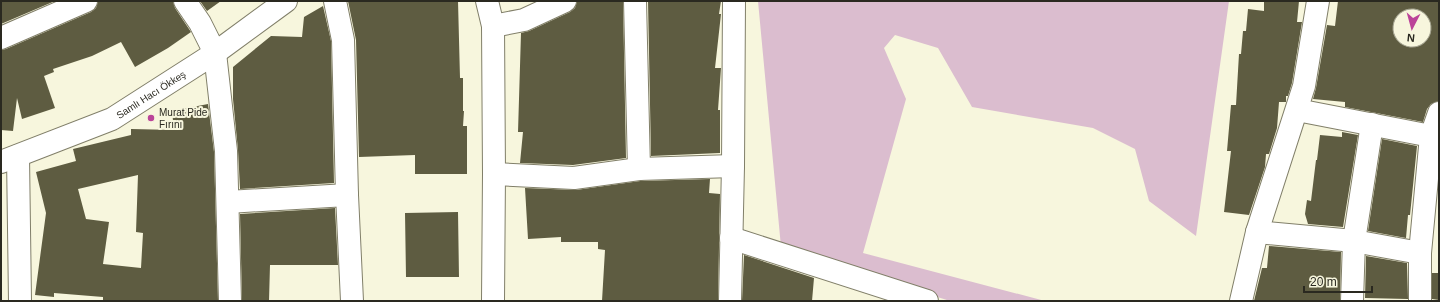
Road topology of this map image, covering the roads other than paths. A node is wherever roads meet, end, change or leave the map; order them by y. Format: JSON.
{"nodes":[{"id":1,"x":86,"y":1,"type":"edge"},
{"id":2,"x":185,"y":1,"type":"edge"},
{"id":3,"x":286,"y":1,"type":"edge"},
{"id":4,"x":335,"y":1,"type":"edge"},
{"id":5,"x":487,"y":1,"type":"edge"},
{"id":6,"x":565,"y":1,"type":"edge"},
{"id":7,"x":635,"y":1,"type":"edge"},
{"id":8,"x":734,"y":1,"type":"edge"},
{"id":9,"x":1318,"y":1,"type":"edge"},
{"id":10,"x":493,"y":26,"type":"junction"},
{"id":11,"x":1,"y":38,"type":"edge"},
{"id":12,"x":215,"y":53,"type":"junction"},
{"id":13,"x":1297,"y":110,"type":"junction"},
{"id":14,"x":1439,"y":113,"type":"edge"},
{"id":15,"x":1372,"y":124,"type":"junction"},
{"id":16,"x":1432,"y":136,"type":"junction"},
{"id":17,"x":10,"y":159,"type":"edge"},
{"id":18,"x":733,"y":166,"type":"junction"},
{"id":19,"x":639,"y":169,"type":"junction"},
{"id":20,"x":494,"y":174,"type":"junction"},
{"id":21,"x":347,"y":195,"type":"junction"},
{"id":22,"x":228,"y":202,"type":"junction"},
{"id":23,"x":1257,"y":232,"type":"junction"},
{"id":24,"x":731,"y":238,"type":"junction"},
{"id":25,"x":1354,"y":241,"type":"junction"},
{"id":26,"x":1420,"y":253,"type":"junction"},
{"id":27,"x":20,"y":301,"type":"edge"},
{"id":28,"x":230,"y":301,"type":"edge"},
{"id":29,"x":352,"y":301,"type":"edge"},
{"id":30,"x":493,"y":301,"type":"edge"},
{"id":31,"x":730,"y":301,"type":"edge"},
{"id":32,"x":927,"y":301,"type":"edge"},
{"id":33,"x":1241,"y":301,"type":"edge"},
{"id":34,"x":1352,"y":301,"type":"edge"},
{"id":35,"x":1420,"y":301,"type":"edge"}],
"edges":[{"from":1,"to":11,"type":"street"},
{"from":2,"to":12,"type":"street"},
{"from":3,"to":12,"type":"street","name":"Samlı Hacı Ökkeş"},
{"from":4,"to":21,"type":"street"},
{"from":5,"to":10,"type":"street"},
{"from":6,"to":10,"type":"street"},
{"from":7,"to":19,"type":"street"},
{"from":8,"to":18,"type":"street"},
{"from":9,"to":13,"type":"street"},
{"from":10,"to":20,"type":"street"},
{"from":12,"to":17,"type":"street","name":"Samlı Hacı Ökkeş"},
{"from":12,"to":22,"type":"street"},
{"from":13,"to":15,"type":"street"},
{"from":13,"to":23,"type":"street"},
{"from":14,"to":16,"type":"street"},
{"from":15,"to":16,"type":"street"},
{"from":15,"to":25,"type":"street"},
{"from":16,"to":26,"type":"street"},
{"from":17,"to":27,"type":"street"},
{"from":18,"to":19,"type":"street"},
{"from":18,"to":24,"type":"street"},
{"from":19,"to":20,"type":"street"},
{"from":20,"to":30,"type":"street"},
{"from":21,"to":22,"type":"street"},
{"from":21,"to":29,"type":"street"},
{"from":22,"to":28,"type":"street"},
{"from":23,"to":25,"type":"street"},
{"from":23,"to":33,"type":"street"},
{"from":24,"to":31,"type":"street"},
{"from":24,"to":32,"type":"street"},
{"from":25,"to":26,"type":"street"},
{"from":25,"to":34,"type":"street"},
{"from":26,"to":35,"type":"street"}]}
